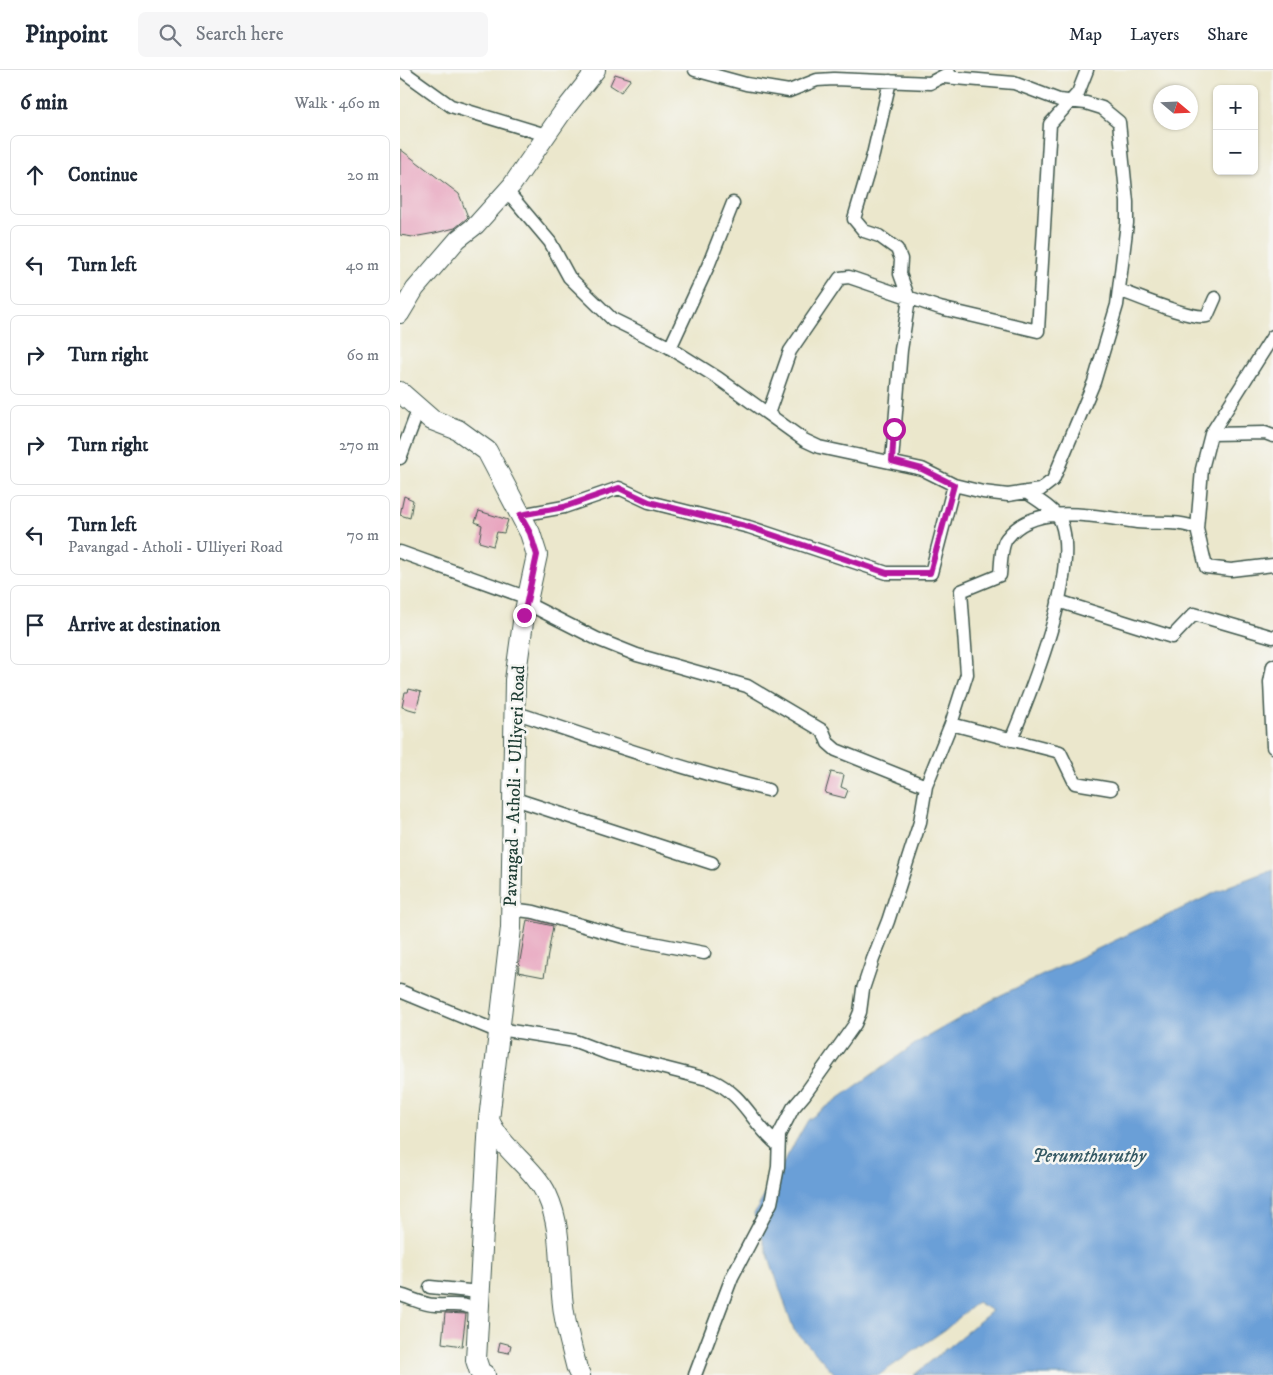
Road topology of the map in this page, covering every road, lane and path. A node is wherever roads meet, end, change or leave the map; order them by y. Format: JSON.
{"nodes":[{"id":1,"x":401,"y":70,"type":"edge"},
{"id":2,"x":596,"y":70,"type":"edge"},
{"id":3,"x":694,"y":70,"type":"edge"},
{"id":4,"x":1087,"y":70,"type":"edge"},
{"id":5,"x":947,"y":74,"type":"edge"},
{"id":6,"x":890,"y":81,"type":"junction"},
{"id":7,"x":1070,"y":101,"type":"junction"},
{"id":8,"x":546,"y":135,"type":"junction"},
{"id":9,"x":507,"y":191,"type":"junction"},
{"id":10,"x":733,"y":203,"type":"dead end"},
{"id":11,"x":1119,"y":290,"type":"junction"},
{"id":12,"x":908,"y":297,"type":"junction"},
{"id":13,"x":1215,"y":298,"type":"dead end"},
{"id":14,"x":400,"y":314,"type":"edge"},
{"id":15,"x":1273,"y":336,"type":"edge"},
{"id":16,"x":670,"y":348,"type":"junction"},
{"id":17,"x":400,"y":392,"type":"edge"},
{"id":18,"x":419,"y":408,"type":"junction"},
{"id":19,"x":768,"y":414,"type":"junction"},
{"id":20,"x":1211,"y":434,"type":"junction"},
{"id":21,"x":1273,"y":436,"type":"edge"},
{"id":22,"x":400,"y":458,"type":"edge"},
{"id":23,"x":892,"y":461,"type":"junction"},
{"id":24,"x":954,"y":485,"type":"junction"},
{"id":25,"x":1026,"y":492,"type":"junction"},
{"id":26,"x":1053,"y":513,"type":"junction"},
{"id":27,"x":520,"y":515,"type":"junction"},
{"id":28,"x":1197,"y":529,"type":"junction"},
{"id":29,"x":400,"y":552,"type":"edge"},
{"id":30,"x":1273,"y":565,"type":"edge"},
{"id":31,"x":527,"y":600,"type":"junction"},
{"id":32,"x":1058,"y":601,"type":"junction"},
{"id":33,"x":1273,"y":638,"type":"edge"},
{"id":34,"x":1273,"y":666,"type":"edge"},
{"id":35,"x":514,"y":712,"type":"junction"},
{"id":36,"x":951,"y":724,"type":"junction"},
{"id":37,"x":1011,"y":740,"type":"junction"},
{"id":38,"x":1273,"y":747,"type":"edge"},
{"id":39,"x":926,"y":786,"type":"junction"},
{"id":40,"x":1111,"y":789,"type":"dead end"},
{"id":41,"x":768,"y":790,"type":"dead end"},
{"id":42,"x":512,"y":798,"type":"junction"},
{"id":43,"x":712,"y":863,"type":"dead end"},
{"id":44,"x":511,"y":910,"type":"junction"},
{"id":45,"x":704,"y":953,"type":"dead end"},
{"id":46,"x":400,"y":991,"type":"edge"},
{"id":47,"x":499,"y":1030,"type":"junction"},
{"id":48,"x":489,"y":1120,"type":"junction"},
{"id":49,"x":778,"y":1145,"type":"junction"},
{"id":50,"x":430,"y":1288,"type":"dead end"},
{"id":51,"x":400,"y":1295,"type":"edge"},
{"id":52,"x":479,"y":1302,"type":"junction"},
{"id":53,"x":481,"y":1374,"type":"edge"},
{"id":54,"x":580,"y":1375,"type":"edge"},
{"id":55,"x":695,"y":1375,"type":"edge"}],
"edges":[{"from":1,"to":8,"type":"street"},
{"from":2,"to":8,"type":"street"},
{"from":3,"to":6,"type":"street"},
{"from":4,"to":7,"type":"street"},
{"from":5,"to":6,"type":"street"},
{"from":5,"to":7,"type":"street"},
{"from":6,"to":12,"type":"street"},
{"from":7,"to":11,"type":"street"},
{"from":7,"to":12,"type":"street"},
{"from":8,"to":9,"type":"street"},
{"from":9,"to":14,"type":"street"},
{"from":9,"to":16,"type":"street"},
{"from":10,"to":16,"type":"street"},
{"from":11,"to":13,"type":"street"},
{"from":11,"to":25,"type":"street"},
{"from":12,"to":19,"type":"street"},
{"from":12,"to":23,"type":"street"},
{"from":15,"to":20,"type":"street"},
{"from":16,"to":19,"type":"street"},
{"from":17,"to":18,"type":"main road","name":"Pavangad - Atholi - Ulliyeri Road"},
{"from":18,"to":22,"type":"street"},
{"from":18,"to":27,"type":"main road","name":"Pavangad - Atholi - Ulliyeri Road"},
{"from":19,"to":23,"type":"street"},
{"from":20,"to":21,"type":"street"},
{"from":20,"to":28,"type":"street"},
{"from":23,"to":24,"type":"street"},
{"from":24,"to":25,"type":"street"},
{"from":24,"to":27,"type":"street"},
{"from":25,"to":26,"type":"street"},
{"from":26,"to":28,"type":"street"},
{"from":26,"to":32,"type":"street"},
{"from":26,"to":36,"type":"street"},
{"from":27,"to":31,"type":"main road","name":"Pavangad - Atholi - Ulliyeri Road"},
{"from":28,"to":30,"type":"street"},
{"from":29,"to":31,"type":"street"},
{"from":31,"to":35,"type":"main road","name":"Pavangad - Atholi - Ulliyeri Road"},
{"from":31,"to":39,"type":"street"},
{"from":32,"to":33,"type":"street"},
{"from":32,"to":37,"type":"street"},
{"from":34,"to":38,"type":"street"},
{"from":35,"to":41,"type":"street"},
{"from":35,"to":42,"type":"main road","name":"Pavangad - Atholi - Ulliyeri Road"},
{"from":36,"to":37,"type":"street"},
{"from":36,"to":39,"type":"street"},
{"from":37,"to":40,"type":"street"},
{"from":39,"to":49,"type":"street"},
{"from":42,"to":43,"type":"street"},
{"from":42,"to":44,"type":"main road","name":"Pavangad - Atholi - Ulliyeri Road"},
{"from":44,"to":45,"type":"street"},
{"from":44,"to":47,"type":"main road","name":"Pavangad - Atholi - Ulliyeri Road"},
{"from":46,"to":47,"type":"street"},
{"from":47,"to":48,"type":"main road","name":"Pavangad - Atholi - Ulliyeri Road"},
{"from":47,"to":49,"type":"street"},
{"from":48,"to":52,"type":"main road","name":"Pavangad - Atholi - Ulliyeri Road"},
{"from":48,"to":54,"type":"main road"},
{"from":49,"to":55,"type":"street"},
{"from":50,"to":52,"type":"street"},
{"from":51,"to":52,"type":"street"},
{"from":52,"to":53,"type":"main road","name":"Pavangad - Atholi - Ulliyeri Road"}]}
